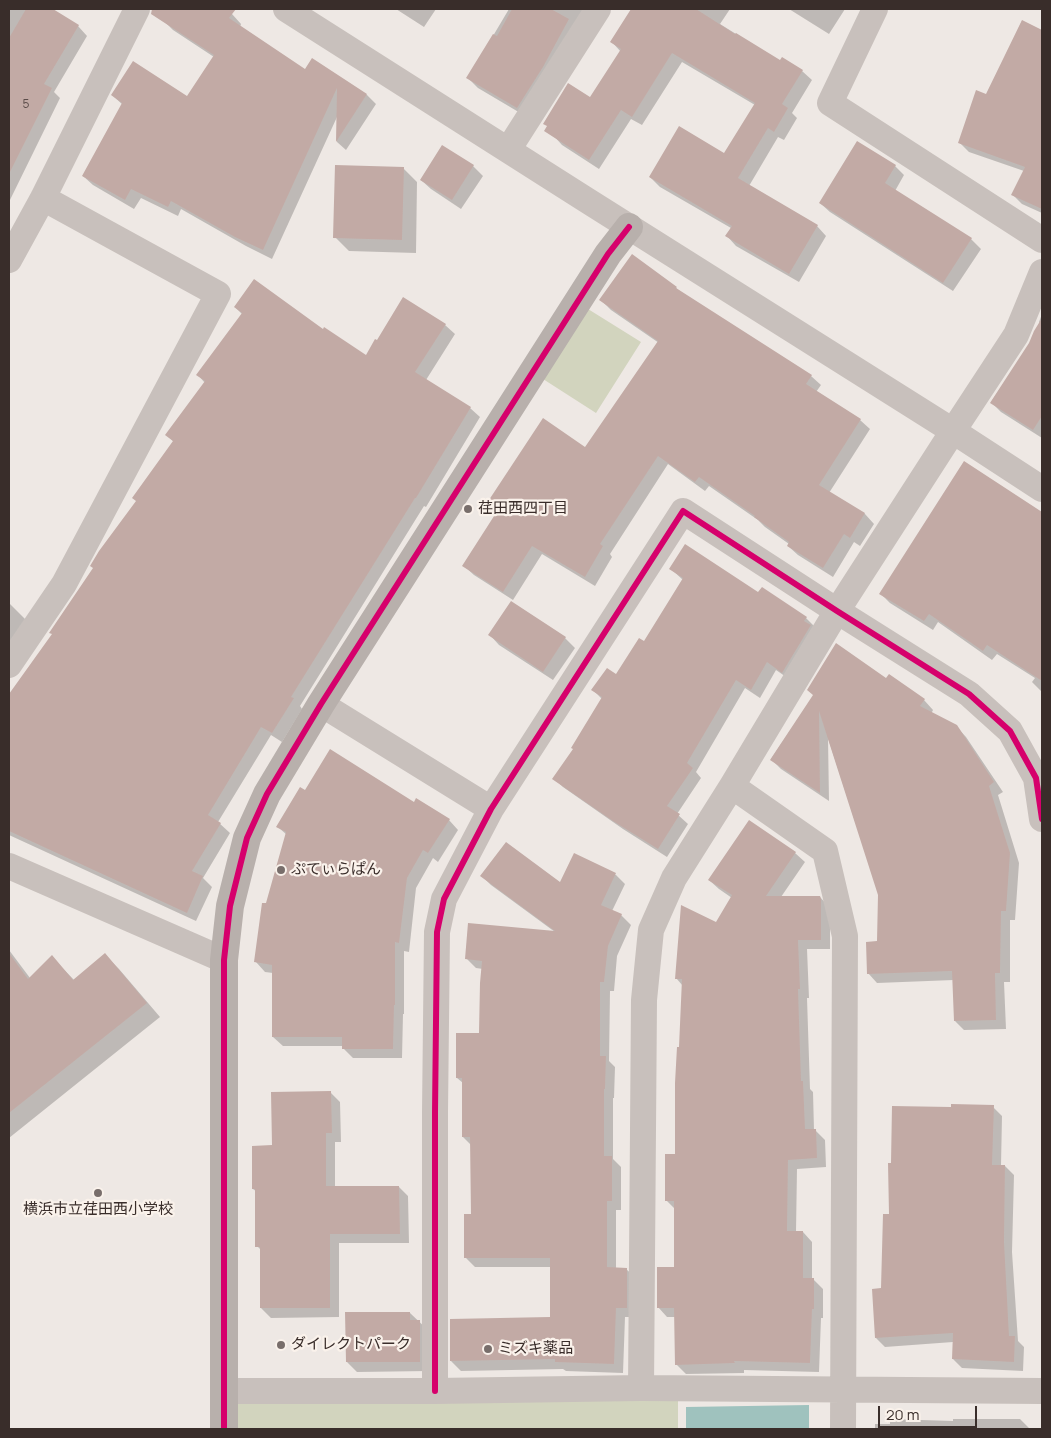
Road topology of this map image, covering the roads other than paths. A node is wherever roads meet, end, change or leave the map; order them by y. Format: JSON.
{"nodes":[{"id":1,"x":137,"y":9,"type":"edge"},
{"id":2,"x":286,"y":9,"type":"edge"},
{"id":3,"x":598,"y":9,"type":"edge"},
{"id":4,"x":875,"y":9,"type":"edge"},
{"id":5,"x":508,"y":150,"type":"junction"},
{"id":6,"x":43,"y":198,"type":"junction"},
{"id":7,"x":629,"y":227,"type":"junction"},
{"id":8,"x":1042,"y":240,"type":"edge"},
{"id":9,"x":9,"y":260,"type":"edge"},
{"id":10,"x":1042,"y":272,"type":"edge"},
{"id":11,"x":953,"y":430,"type":"junction"},
{"id":12,"x":1042,"y":489,"type":"edge"},
{"id":13,"x":837,"y":611,"type":"junction"},
{"id":14,"x":9,"y":665,"type":"edge"},
{"id":15,"x":321,"y":704,"type":"junction"},
{"id":16,"x":732,"y":786,"type":"junction"},
{"id":17,"x":491,"y":809,"type":"junction"},
{"id":18,"x":1042,"y":819,"type":"edge"},
{"id":19,"x":9,"y":866,"type":"edge"},
{"id":20,"x":224,"y":960,"type":"junction"},
{"id":21,"x":642,"y":1388,"type":"junction"},
{"id":22,"x":844,"y":1389,"type":"junction"},
{"id":23,"x":435,"y":1390,"type":"junction"},
{"id":24,"x":225,"y":1391,"type":"junction"},
{"id":25,"x":1042,"y":1391,"type":"edge"},
{"id":26,"x":224,"y":1429,"type":"edge"},
{"id":27,"x":843,"y":1429,"type":"edge"}],
"edges":[{"from":1,"to":6,"type":"street"},
{"from":2,"to":5,"type":"street"},
{"from":3,"to":5,"type":"street"},
{"from":4,"to":8,"type":"street"},
{"from":5,"to":7,"type":"street"},
{"from":6,"to":9,"type":"street"},
{"from":6,"to":14,"type":"street"},
{"from":7,"to":11,"type":"street"},
{"from":7,"to":15,"type":"street"},
{"from":10,"to":11,"type":"street"},
{"from":11,"to":12,"type":"street"},
{"from":11,"to":13,"type":"street"},
{"from":13,"to":16,"type":"street"},
{"from":13,"to":17,"type":"street"},
{"from":13,"to":18,"type":"street"},
{"from":15,"to":17,"type":"street"},
{"from":15,"to":20,"type":"street"},
{"from":16,"to":21,"type":"street"},
{"from":16,"to":22,"type":"street"},
{"from":17,"to":23,"type":"street"},
{"from":19,"to":20,"type":"street"},
{"from":20,"to":24,"type":"street"},
{"from":21,"to":22,"type":"street"},
{"from":21,"to":23,"type":"street"},
{"from":22,"to":25,"type":"street"},
{"from":22,"to":27,"type":"street"},
{"from":23,"to":24,"type":"street"},
{"from":24,"to":26,"type":"street"}]}
